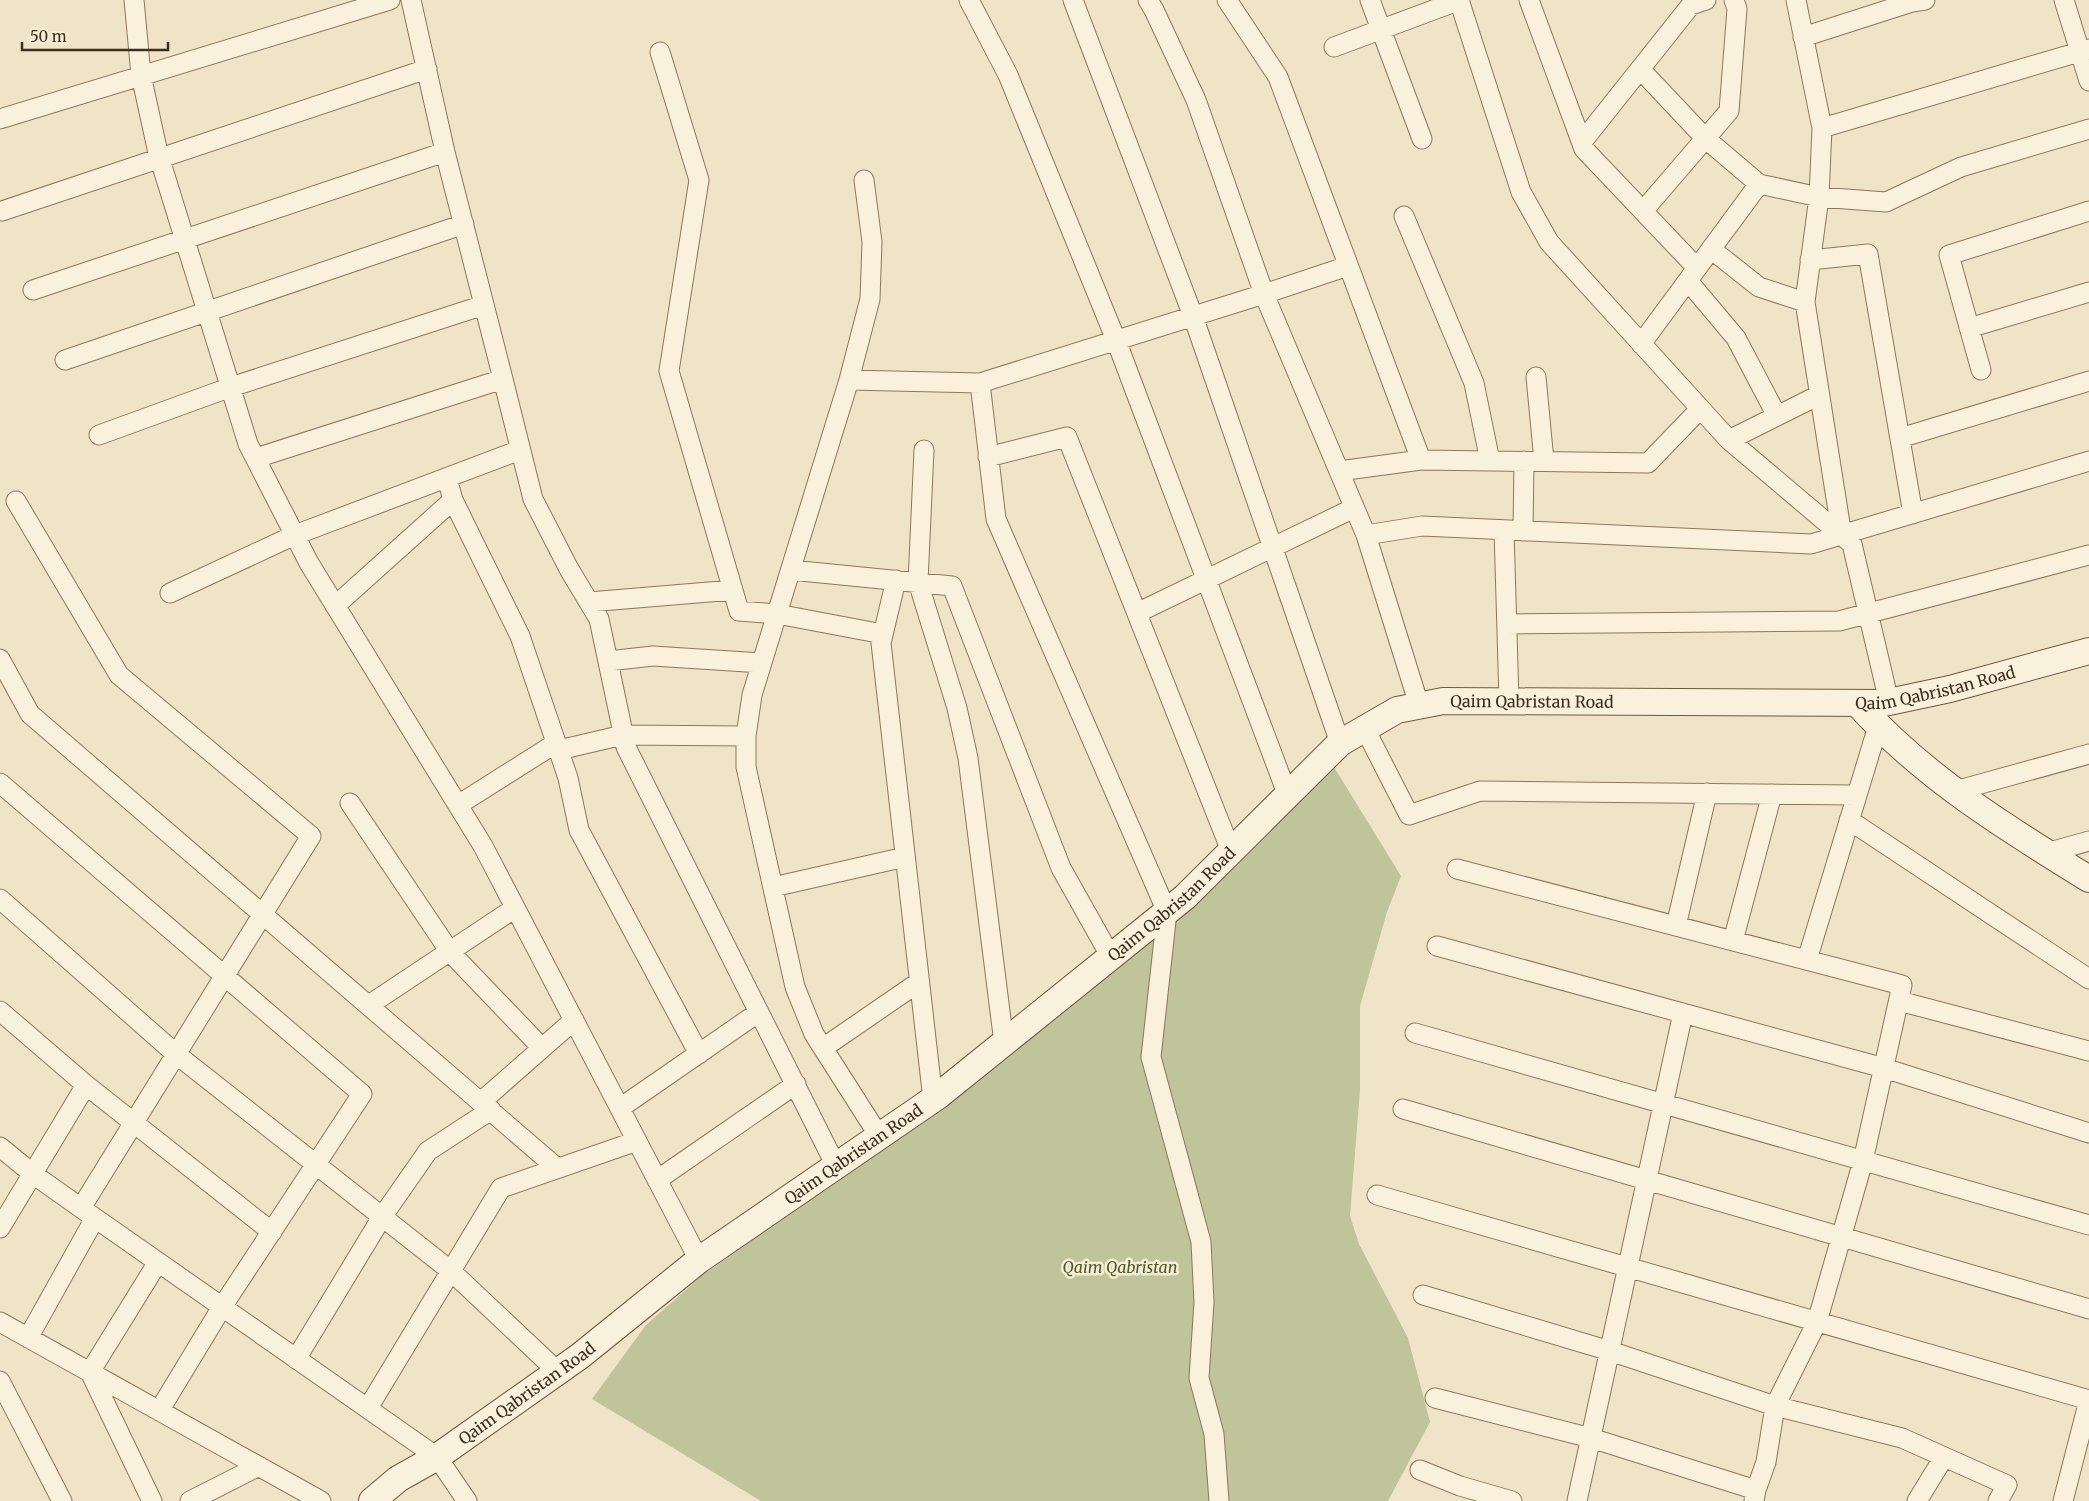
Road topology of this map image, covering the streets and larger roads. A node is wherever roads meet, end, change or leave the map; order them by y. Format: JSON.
{"nodes":[{"id":1,"x":134,"y":0,"type":"edge"},
{"id":2,"x":390,"y":0,"type":"edge"},
{"id":3,"x":411,"y":0,"type":"edge"},
{"id":4,"x":969,"y":0,"type":"edge"},
{"id":5,"x":1073,"y":0,"type":"edge"},
{"id":6,"x":1148,"y":0,"type":"edge"},
{"id":7,"x":1227,"y":0,"type":"edge"},
{"id":8,"x":1370,"y":0,"type":"edge"},
{"id":9,"x":1460,"y":0,"type":"edge"},
{"id":10,"x":1529,"y":0,"type":"edge"},
{"id":11,"x":1706,"y":0,"type":"edge"},
{"id":12,"x":1734,"y":0,"type":"edge"},
{"id":13,"x":1796,"y":0,"type":"edge"},
{"id":14,"x":1925,"y":0,"type":"edge"},
{"id":15,"x":2064,"y":0,"type":"edge"},
{"id":16,"x":1381,"y":30,"type":"junction"},
{"id":17,"x":1803,"y":37,"type":"junction"},
{"id":18,"x":1334,"y":47,"type":"dead end"},
{"id":19,"x":2084,"y":50,"type":"edge"},
{"id":20,"x":660,"y":52,"type":"dead end"},
{"id":21,"x":427,"y":69,"type":"junction"},
{"id":22,"x":1640,"y":69,"type":"junction"},
{"id":23,"x":141,"y":75,"type":"junction"},
{"id":24,"x":2089,"y":81,"type":"edge"},
{"id":25,"x":0,"y":119,"type":"edge"},
{"id":26,"x":1822,"y":128,"type":"junction"},
{"id":27,"x":2089,"y":129,"type":"edge"},
{"id":28,"x":1422,"y":139,"type":"dead end"},
{"id":29,"x":1706,"y":139,"type":"junction"},
{"id":30,"x":1582,"y":142,"type":"junction"},
{"id":31,"x":445,"y":152,"type":"junction"},
{"id":32,"x":160,"y":158,"type":"junction"},
{"id":33,"x":864,"y":180,"type":"dead end"},
{"id":34,"x":1759,"y":184,"type":"junction"},
{"id":35,"x":1819,"y":197,"type":"junction"},
{"id":36,"x":2,"y":211,"type":"dead end"},
{"id":37,"x":1643,"y":211,"type":"junction"},
{"id":38,"x":2089,"y":212,"type":"edge"},
{"id":39,"x":1404,"y":216,"type":"dead end"},
{"id":40,"x":464,"y":224,"type":"junction"},
{"id":41,"x":185,"y":240,"type":"junction"},
{"id":42,"x":1712,"y":249,"type":"junction"},
{"id":43,"x":1810,"y":260,"type":"junction"},
{"id":44,"x":1348,"y":266,"type":"junction"},
{"id":45,"x":1692,"y":274,"type":"junction"},
{"id":46,"x":33,"y":290,"type":"dead end"},
{"id":47,"x":2089,"y":292,"type":"edge"},
{"id":48,"x":1264,"y":294,"type":"junction"},
{"id":49,"x":1805,"y":302,"type":"junction"},
{"id":50,"x":484,"y":305,"type":"junction"},
{"id":51,"x":207,"y":310,"type":"junction"},
{"id":52,"x":1193,"y":316,"type":"junction"},
{"id":53,"x":1969,"y":328,"type":"junction"},
{"id":54,"x":1116,"y":340,"type":"junction"},
{"id":55,"x":1641,"y":344,"type":"junction"},
{"id":56,"x":65,"y":360,"type":"dead end"},
{"id":57,"x":1981,"y":370,"type":"dead end"},
{"id":58,"x":1536,"y":377,"type":"dead end"},
{"id":59,"x":503,"y":379,"type":"junction"},
{"id":60,"x":850,"y":380,"type":"junction"},
{"id":61,"x":2089,"y":381,"type":"edge"},
{"id":62,"x":980,"y":383,"type":"junction"},
{"id":63,"x":231,"y":387,"type":"junction"},
{"id":64,"x":1820,"y":395,"type":"junction"},
{"id":65,"x":1700,"y":409,"type":"junction"},
{"id":66,"x":1777,"y":416,"type":"junction"},
{"id":67,"x":99,"y":435,"type":"dead end"},
{"id":68,"x":1900,"y":438,"type":"junction"},
{"id":69,"x":1729,"y":440,"type":"junction"},
{"id":70,"x":520,"y":450,"type":"junction"},
{"id":71,"x":924,"y":450,"type":"dead end"},
{"id":72,"x":988,"y":457,"type":"junction"},
{"id":73,"x":256,"y":458,"type":"junction"},
{"id":74,"x":1421,"y":460,"type":"junction"},
{"id":75,"x":1490,"y":461,"type":"junction"},
{"id":76,"x":1524,"y":461,"type":"junction"},
{"id":77,"x":2089,"y":461,"type":"edge"},
{"id":78,"x":1544,"y":462,"type":"junction"},
{"id":79,"x":1339,"y":471,"type":"junction"},
{"id":80,"x":448,"y":478,"type":"junction"},
{"id":81,"x":453,"y":500,"type":"junction"},
{"id":82,"x":16,"y":501,"type":"dead end"},
{"id":83,"x":1354,"y":508,"type":"junction"},
{"id":84,"x":1913,"y":514,"type":"junction"},
{"id":85,"x":1504,"y":530,"type":"junction"},
{"id":86,"x":1523,"y":531,"type":"junction"},
{"id":87,"x":295,"y":535,"type":"junction"},
{"id":88,"x":1366,"y":535,"type":"junction"},
{"id":89,"x":1842,"y":536,"type":"junction"},
{"id":90,"x":1273,"y":547,"type":"junction"},
{"id":91,"x":2089,"y":555,"type":"edge"},
{"id":92,"x":791,"y":570,"type":"junction"},
{"id":93,"x":896,"y":580,"type":"junction"},
{"id":94,"x":1206,"y":580,"type":"junction"},
{"id":95,"x":918,"y":582,"type":"junction"},
{"id":96,"x":733,"y":590,"type":"junction"},
{"id":97,"x":170,"y":593,"type":"dead end"},
{"id":98,"x":589,"y":602,"type":"junction"},
{"id":99,"x":335,"y":606,"type":"junction"},
{"id":100,"x":1137,"y":613,"type":"junction"},
{"id":101,"x":777,"y":614,"type":"junction"},
{"id":102,"x":1868,"y":615,"type":"junction"},
{"id":103,"x":1507,"y":624,"type":"junction"},
{"id":104,"x":883,"y":634,"type":"junction"},
{"id":105,"x":2089,"y":651,"type":"edge"},
{"id":106,"x":0,"y":660,"type":"edge"},
{"id":107,"x":608,"y":660,"type":"junction"},
{"id":108,"x":762,"y":663,"type":"junction"},
{"id":109,"x":1509,"y":701,"type":"junction"},
{"id":110,"x":1857,"y":702,"type":"junction"},
{"id":111,"x":1889,"y":702,"type":"junction"},
{"id":112,"x":1419,"y":705,"type":"junction"},
{"id":113,"x":1878,"y":726,"type":"junction"},
{"id":114,"x":1365,"y":729,"type":"junction"},
{"id":115,"x":624,"y":735,"type":"junction"},
{"id":116,"x":746,"y":736,"type":"junction"},
{"id":117,"x":1340,"y":743,"type":"junction"},
{"id":118,"x":557,"y":746,"type":"junction"},
{"id":119,"x":2089,"y":754,"type":"edge"},
{"id":120,"x":0,"y":783,"type":"edge"},
{"id":121,"x":1955,"y":791,"type":"junction"},
{"id":122,"x":1708,"y":793,"type":"junction"},
{"id":123,"x":1772,"y":794,"type":"junction"},
{"id":124,"x":1857,"y":795,"type":"junction"},
{"id":125,"x":1288,"y":796,"type":"junction"},
{"id":126,"x":350,"y":803,"type":"dead end"},
{"id":127,"x":458,"y":805,"type":"junction"},
{"id":128,"x":1849,"y":820,"type":"junction"},
{"id":129,"x":2089,"y":841,"type":"edge"},
{"id":130,"x":1231,"y":851,"type":"junction"},
{"id":131,"x":2046,"y":853,"type":"junction"},
{"id":132,"x":905,"y":857,"type":"junction"},
{"id":133,"x":1457,"y":869,"type":"dead end"},
{"id":134,"x":2089,"y":879,"type":"edge"},
{"id":135,"x":773,"y":887,"type":"junction"},
{"id":136,"x":0,"y":899,"type":"edge"},
{"id":137,"x":515,"y":908,"type":"junction"},
{"id":138,"x":1167,"y":912,"type":"junction"},
{"id":139,"x":263,"y":913,"type":"junction"},
{"id":140,"x":1676,"y":926,"type":"junction"},
{"id":141,"x":1733,"y":941,"type":"junction"},
{"id":142,"x":1437,"y":946,"type":"dead end"},
{"id":143,"x":450,"y":952,"type":"junction"},
{"id":144,"x":1111,"y":957,"type":"junction"},
{"id":145,"x":1806,"y":960,"type":"junction"},
{"id":146,"x":224,"y":976,"type":"junction"},
{"id":147,"x":2089,"y":980,"type":"edge"},
{"id":148,"x":919,"y":982,"type":"junction"},
{"id":149,"x":1899,"y":1001,"type":"junction"},
{"id":150,"x":369,"y":1005,"type":"junction"},
{"id":151,"x":0,"y":1011,"type":"edge"},
{"id":152,"x":759,"y":1012,"type":"junction"},
{"id":153,"x":1683,"y":1013,"type":"junction"},
{"id":154,"x":574,"y":1020,"type":"junction"},
{"id":155,"x":1415,"y":1033,"type":"dead end"},
{"id":156,"x":1004,"y":1043,"type":"junction"},
{"id":157,"x":542,"y":1048,"type":"junction"},
{"id":158,"x":823,"y":1048,"type":"junction"},
{"id":159,"x":2089,"y":1052,"type":"edge"},
{"id":160,"x":176,"y":1054,"type":"junction"},
{"id":161,"x":699,"y":1054,"type":"junction"},
{"id":162,"x":1884,"y":1068,"type":"junction"},
{"id":163,"x":796,"y":1084,"type":"junction"},
{"id":164,"x":86,"y":1085,"type":"junction"},
{"id":165,"x":932,"y":1100,"type":"junction"},
{"id":166,"x":1664,"y":1104,"type":"junction"},
{"id":167,"x":486,"y":1106,"type":"junction"},
{"id":168,"x":620,"y":1108,"type":"junction"},
{"id":169,"x":1403,"y":1109,"type":"dead end"},
{"id":170,"x":134,"y":1122,"type":"junction"},
{"id":171,"x":2089,"y":1133,"type":"edge"},
{"id":172,"x":879,"y":1136,"type":"junction"},
{"id":173,"x":637,"y":1141,"type":"junction"},
{"id":174,"x":0,"y":1148,"type":"edge"},
{"id":175,"x":1863,"y":1160,"type":"junction"},
{"id":176,"x":316,"y":1164,"type":"junction"},
{"id":177,"x":836,"y":1166,"type":"junction"},
{"id":178,"x":557,"y":1168,"type":"junction"},
{"id":179,"x":33,"y":1174,"type":"junction"},
{"id":180,"x":657,"y":1180,"type":"junction"},
{"id":181,"x":1647,"y":1180,"type":"junction"},
{"id":182,"x":1377,"y":1195,"type":"dead end"},
{"id":183,"x":88,"y":1213,"type":"junction"},
{"id":184,"x":382,"y":1217,"type":"junction"},
{"id":185,"x":2089,"y":1225,"type":"edge"},
{"id":186,"x":0,"y":1228,"type":"edge"},
{"id":187,"x":272,"y":1232,"type":"junction"},
{"id":188,"x":1841,"y":1237,"type":"junction"},
{"id":189,"x":699,"y":1260,"type":"junction"},
{"id":190,"x":158,"y":1262,"type":"junction"},
{"id":191,"x":1628,"y":1268,"type":"junction"},
{"id":192,"x":451,"y":1271,"type":"junction"},
{"id":193,"x":1422,"y":1295,"type":"dead end"},
{"id":194,"x":222,"y":1308,"type":"junction"},
{"id":195,"x":2089,"y":1309,"type":"edge"},
{"id":196,"x":0,"y":1322,"type":"edge"},
{"id":197,"x":1817,"y":1322,"type":"junction"},
{"id":198,"x":28,"y":1338,"type":"junction"},
{"id":199,"x":1610,"y":1351,"type":"junction"},
{"id":200,"x":296,"y":1359,"type":"junction"},
{"id":201,"x":90,"y":1372,"type":"junction"},
{"id":202,"x":557,"y":1372,"type":"junction"},
{"id":203,"x":0,"y":1381,"type":"edge"},
{"id":204,"x":1436,"y":1398,"type":"dead end"},
{"id":205,"x":2089,"y":1400,"type":"edge"},
{"id":206,"x":1774,"y":1406,"type":"junction"},
{"id":207,"x":368,"y":1408,"type":"junction"},
{"id":208,"x":159,"y":1411,"type":"junction"},
{"id":209,"x":1591,"y":1438,"type":"junction"},
{"id":210,"x":437,"y":1457,"type":"junction"},
{"id":211,"x":1944,"y":1457,"type":"junction"},
{"id":212,"x":259,"y":1466,"type":"junction"},
{"id":213,"x":1420,"y":1470,"type":"dead end"},
{"id":214,"x":1458,"y":1493,"type":"edge"},
{"id":215,"x":1755,"y":1496,"type":"edge"},
{"id":216,"x":62,"y":1501,"type":"edge"},
{"id":217,"x":152,"y":1501,"type":"edge"},
{"id":218,"x":190,"y":1501,"type":"edge"},
{"id":219,"x":321,"y":1501,"type":"edge"},
{"id":220,"x":372,"y":1501,"type":"edge"},
{"id":221,"x":467,"y":1501,"type":"edge"},
{"id":222,"x":1219,"y":1501,"type":"edge"},
{"id":223,"x":1512,"y":1501,"type":"edge"},
{"id":224,"x":1577,"y":1501,"type":"edge"},
{"id":225,"x":1917,"y":1501,"type":"edge"},
{"id":226,"x":1998,"y":1501,"type":"edge"},
{"id":227,"x":2063,"y":1501,"type":"edge"}],
"edges":[{"from":1,"to":23,"type":"street"},
{"from":2,"to":23,"type":"street"},
{"from":3,"to":21,"type":"street"},
{"from":4,"to":54,"type":"street"},
{"from":5,"to":52,"type":"street"},
{"from":6,"to":48,"type":"street"},
{"from":7,"to":44,"type":"street"},
{"from":8,"to":16,"type":"street"},
{"from":9,"to":16,"type":"street"},
{"from":9,"to":55,"type":"street"},
{"from":10,"to":30,"type":"street"},
{"from":11,"to":22,"type":"street"},
{"from":12,"to":29,"type":"street"},
{"from":13,"to":17,"type":"street"},
{"from":14,"to":17,"type":"street"},
{"from":15,"to":19,"type":"street"},
{"from":16,"to":18,"type":"street"},
{"from":16,"to":28,"type":"street"},
{"from":17,"to":26,"type":"street"},
{"from":19,"to":24,"type":"street"},
{"from":19,"to":26,"type":"street"},
{"from":20,"to":96,"type":"street"},
{"from":21,"to":31,"type":"street"},
{"from":21,"to":32,"type":"street"},
{"from":22,"to":29,"type":"street"},
{"from":22,"to":30,"type":"street"},
{"from":23,"to":25,"type":"street"},
{"from":23,"to":32,"type":"street"},
{"from":26,"to":35,"type":"street"},
{"from":27,"to":35,"type":"street"},
{"from":29,"to":34,"type":"street"},
{"from":29,"to":37,"type":"street"},
{"from":30,"to":37,"type":"street"},
{"from":31,"to":40,"type":"street"},
{"from":31,"to":41,"type":"street"},
{"from":32,"to":36,"type":"street"},
{"from":32,"to":41,"type":"street"},
{"from":33,"to":60,"type":"street"},
{"from":34,"to":35,"type":"street"},
{"from":34,"to":42,"type":"street"},
{"from":35,"to":43,"type":"street"},
{"from":37,"to":45,"type":"street"},
{"from":38,"to":53,"type":"street"},
{"from":39,"to":75,"type":"street"},
{"from":40,"to":50,"type":"street"},
{"from":40,"to":51,"type":"street"},
{"from":41,"to":46,"type":"street"},
{"from":41,"to":51,"type":"street"},
{"from":42,"to":45,"type":"street"},
{"from":42,"to":49,"type":"street"},
{"from":43,"to":49,"type":"street"},
{"from":43,"to":68,"type":"street"},
{"from":44,"to":48,"type":"street"},
{"from":44,"to":74,"type":"street"},
{"from":45,"to":55,"type":"street"},
{"from":45,"to":66,"type":"street"},
{"from":47,"to":53,"type":"street"},
{"from":48,"to":52,"type":"street"},
{"from":48,"to":79,"type":"street"},
{"from":49,"to":64,"type":"street"},
{"from":50,"to":59,"type":"street"},
{"from":50,"to":63,"type":"street"},
{"from":51,"to":56,"type":"street"},
{"from":51,"to":63,"type":"street"},
{"from":52,"to":54,"type":"street"},
{"from":52,"to":90,"type":"street"},
{"from":53,"to":57,"type":"street"},
{"from":54,"to":62,"type":"street"},
{"from":54,"to":94,"type":"street"},
{"from":55,"to":65,"type":"street"},
{"from":58,"to":78,"type":"street"},
{"from":59,"to":70,"type":"street"},
{"from":59,"to":73,"type":"street"},
{"from":60,"to":62,"type":"street"},
{"from":60,"to":92,"type":"street"},
{"from":61,"to":68,"type":"street"},
{"from":62,"to":72,"type":"street"},
{"from":63,"to":67,"type":"street"},
{"from":63,"to":73,"type":"street"},
{"from":64,"to":66,"type":"street"},
{"from":64,"to":89,"type":"street"},
{"from":65,"to":69,"type":"street"},
{"from":65,"to":78,"type":"street"},
{"from":66,"to":69,"type":"street"},
{"from":68,"to":84,"type":"street"},
{"from":69,"to":89,"type":"street"},
{"from":70,"to":80,"type":"street"},
{"from":70,"to":98,"type":"street"},
{"from":71,"to":95,"type":"street"},
{"from":72,"to":100,"type":"street"},
{"from":72,"to":138,"type":"street"},
{"from":73,"to":87,"type":"street"},
{"from":74,"to":75,"type":"street"},
{"from":74,"to":79,"type":"street"},
{"from":75,"to":76,"type":"street"},
{"from":76,"to":78,"type":"street"},
{"from":76,"to":86,"type":"street"},
{"from":77,"to":84,"type":"street"},
{"from":79,"to":83,"type":"street"},
{"from":80,"to":81,"type":"street"},
{"from":80,"to":87,"type":"street"},
{"from":81,"to":99,"type":"street"},
{"from":81,"to":118,"type":"street"},
{"from":82,"to":139,"type":"street"},
{"from":83,"to":88,"type":"street"},
{"from":83,"to":90,"type":"street"},
{"from":84,"to":89,"type":"street"},
{"from":85,"to":86,"type":"street"},
{"from":85,"to":88,"type":"street"},
{"from":85,"to":103,"type":"street"},
{"from":86,"to":89,"type":"street"},
{"from":87,"to":97,"type":"street"},
{"from":87,"to":99,"type":"street"},
{"from":88,"to":112,"type":"street"},
{"from":89,"to":102,"type":"street"},
{"from":90,"to":94,"type":"street"},
{"from":90,"to":117,"type":"street"},
{"from":91,"to":102,"type":"street"},
{"from":92,"to":93,"type":"street"},
{"from":92,"to":101,"type":"street"},
{"from":93,"to":95,"type":"street"},
{"from":93,"to":104,"type":"street"},
{"from":94,"to":100,"type":"street"},
{"from":94,"to":125,"type":"street"},
{"from":95,"to":144,"type":"street"},
{"from":95,"to":156,"type":"street"},
{"from":96,"to":98,"type":"street"},
{"from":96,"to":101,"type":"street"},
{"from":98,"to":107,"type":"street"},
{"from":99,"to":127,"type":"street"},
{"from":100,"to":130,"type":"street"},
{"from":101,"to":104,"type":"street"},
{"from":101,"to":108,"type":"street"},
{"from":102,"to":103,"type":"street"},
{"from":102,"to":111,"type":"street"},
{"from":103,"to":109,"type":"street"},
{"from":104,"to":132,"type":"street"},
{"from":105,"to":111,"type":"street","name":"Qaim Qabristan Road"},
{"from":106,"to":139,"type":"street"},
{"from":107,"to":108,"type":"street"},
{"from":107,"to":115,"type":"street"},
{"from":108,"to":116,"type":"street"},
{"from":109,"to":110,"type":"street","name":"Qaim Qabristan Road"},
{"from":109,"to":112,"type":"street","name":"Qaim Qabristan Road"},
{"from":110,"to":111,"type":"street","name":"Qaim Qabristan Road"},
{"from":110,"to":113,"type":"street"},
{"from":112,"to":114,"type":"street","name":"Qaim Qabristan Road"},
{"from":113,"to":121,"type":"street"},
{"from":113,"to":124,"type":"street"},
{"from":114,"to":117,"type":"street","name":"Qaim Qabristan Road"},
{"from":114,"to":122,"type":"street"},
{"from":115,"to":116,"type":"street"},
{"from":115,"to":118,"type":"street"},
{"from":115,"to":152,"type":"street"},
{"from":116,"to":135,"type":"street"},
{"from":117,"to":125,"type":"street","name":"Qaim Qabristan Road"},
{"from":118,"to":127,"type":"street"},
{"from":118,"to":161,"type":"street"},
{"from":119,"to":121,"type":"street"},
{"from":120,"to":146,"type":"street"},
{"from":121,"to":131,"type":"street"},
{"from":122,"to":123,"type":"street"},
{"from":122,"to":140,"type":"street"},
{"from":123,"to":124,"type":"street"},
{"from":123,"to":141,"type":"street"},
{"from":124,"to":128,"type":"street"},
{"from":125,"to":130,"type":"street","name":"Qaim Qabristan Road"},
{"from":126,"to":143,"type":"street"},
{"from":127,"to":137,"type":"street"},
{"from":128,"to":145,"type":"street"},
{"from":128,"to":147,"type":"street"},
{"from":129,"to":131,"type":"street"},
{"from":130,"to":138,"type":"street","name":"Qaim Qabristan Road"},
{"from":131,"to":134,"type":"street"},
{"from":132,"to":135,"type":"street"},
{"from":132,"to":148,"type":"street"},
{"from":133,"to":140,"type":"street"},
{"from":135,"to":158,"type":"street"},
{"from":136,"to":160,"type":"street"},
{"from":137,"to":143,"type":"street"},
{"from":137,"to":154,"type":"street"},
{"from":138,"to":144,"type":"street","name":"Qaim Qabristan Road"},
{"from":138,"to":222,"type":"street"},
{"from":139,"to":146,"type":"street"},
{"from":139,"to":150,"type":"street"},
{"from":140,"to":141,"type":"street"},
{"from":141,"to":145,"type":"street"},
{"from":142,"to":153,"type":"street"},
{"from":143,"to":150,"type":"street"},
{"from":143,"to":157,"type":"street"},
{"from":144,"to":156,"type":"street","name":"Qaim Qabristan Road"},
{"from":145,"to":149,"type":"street"},
{"from":146,"to":160,"type":"street"},
{"from":146,"to":176,"type":"street"},
{"from":148,"to":158,"type":"street"},
{"from":148,"to":165,"type":"street"},
{"from":149,"to":159,"type":"street"},
{"from":149,"to":162,"type":"street"},
{"from":150,"to":167,"type":"street"},
{"from":151,"to":164,"type":"street"},
{"from":152,"to":161,"type":"street"},
{"from":152,"to":163,"type":"street"},
{"from":153,"to":162,"type":"street"},
{"from":153,"to":166,"type":"street"},
{"from":154,"to":157,"type":"street"},
{"from":154,"to":168,"type":"street"},
{"from":155,"to":166,"type":"street"},
{"from":156,"to":165,"type":"street","name":"Qaim Qabristan Road"},
{"from":157,"to":167,"type":"street"},
{"from":158,"to":172,"type":"street"},
{"from":160,"to":170,"type":"street"},
{"from":160,"to":176,"type":"street"},
{"from":161,"to":168,"type":"street"},
{"from":162,"to":171,"type":"street"},
{"from":162,"to":175,"type":"street"},
{"from":163,"to":177,"type":"street"},
{"from":163,"to":180,"type":"street"},
{"from":164,"to":170,"type":"street"},
{"from":164,"to":179,"type":"street"},
{"from":165,"to":172,"type":"street","name":"Qaim Qabristan Road"},
{"from":166,"to":175,"type":"street"},
{"from":166,"to":181,"type":"street"},
{"from":167,"to":178,"type":"street"},
{"from":167,"to":184,"type":"street"},
{"from":168,"to":173,"type":"street"},
{"from":169,"to":181,"type":"street"},
{"from":170,"to":183,"type":"street"},
{"from":170,"to":187,"type":"street"},
{"from":172,"to":177,"type":"street","name":"Qaim Qabristan Road"},
{"from":173,"to":178,"type":"street"},
{"from":173,"to":180,"type":"street"},
{"from":174,"to":179,"type":"street"},
{"from":175,"to":185,"type":"street"},
{"from":175,"to":188,"type":"street"},
{"from":176,"to":184,"type":"street"},
{"from":176,"to":187,"type":"street"},
{"from":177,"to":189,"type":"street","name":"Qaim Qabristan Road"},
{"from":178,"to":192,"type":"street"},
{"from":179,"to":183,"type":"street"},
{"from":179,"to":186,"type":"street"},
{"from":180,"to":189,"type":"street"},
{"from":181,"to":188,"type":"street"},
{"from":181,"to":191,"type":"street"},
{"from":182,"to":191,"type":"street"},
{"from":183,"to":190,"type":"street"},
{"from":183,"to":198,"type":"street"},
{"from":184,"to":192,"type":"street"},
{"from":184,"to":200,"type":"street"},
{"from":187,"to":194,"type":"street"},
{"from":188,"to":195,"type":"street"},
{"from":188,"to":197,"type":"street"},
{"from":189,"to":202,"type":"street","name":"Qaim Qabristan Road"},
{"from":190,"to":194,"type":"street"},
{"from":190,"to":201,"type":"street"},
{"from":191,"to":197,"type":"street"},
{"from":191,"to":199,"type":"street"},
{"from":192,"to":202,"type":"street"},
{"from":192,"to":207,"type":"street"},
{"from":193,"to":199,"type":"street"},
{"from":194,"to":200,"type":"street"},
{"from":194,"to":208,"type":"street"},
{"from":196,"to":198,"type":"street"},
{"from":197,"to":205,"type":"street"},
{"from":197,"to":206,"type":"street"},
{"from":198,"to":201,"type":"street"},
{"from":199,"to":206,"type":"street"},
{"from":199,"to":209,"type":"street"},
{"from":200,"to":207,"type":"street"},
{"from":201,"to":208,"type":"street"},
{"from":201,"to":217,"type":"street"},
{"from":202,"to":210,"type":"street","name":"Qaim Qabristan Road"},
{"from":203,"to":216,"type":"street"},
{"from":204,"to":209,"type":"street"},
{"from":205,"to":227,"type":"street"},
{"from":206,"to":211,"type":"street"},
{"from":206,"to":215,"type":"street"},
{"from":207,"to":210,"type":"street"},
{"from":208,"to":212,"type":"street"},
{"from":209,"to":215,"type":"street"},
{"from":209,"to":224,"type":"street"},
{"from":210,"to":220,"type":"street","name":"Qaim Qabristan Road"},
{"from":210,"to":221,"type":"street"},
{"from":211,"to":225,"type":"street"},
{"from":211,"to":226,"type":"street"},
{"from":212,"to":218,"type":"street"},
{"from":212,"to":219,"type":"street"},
{"from":213,"to":214,"type":"street"},
{"from":214,"to":223,"type":"street"}]}
